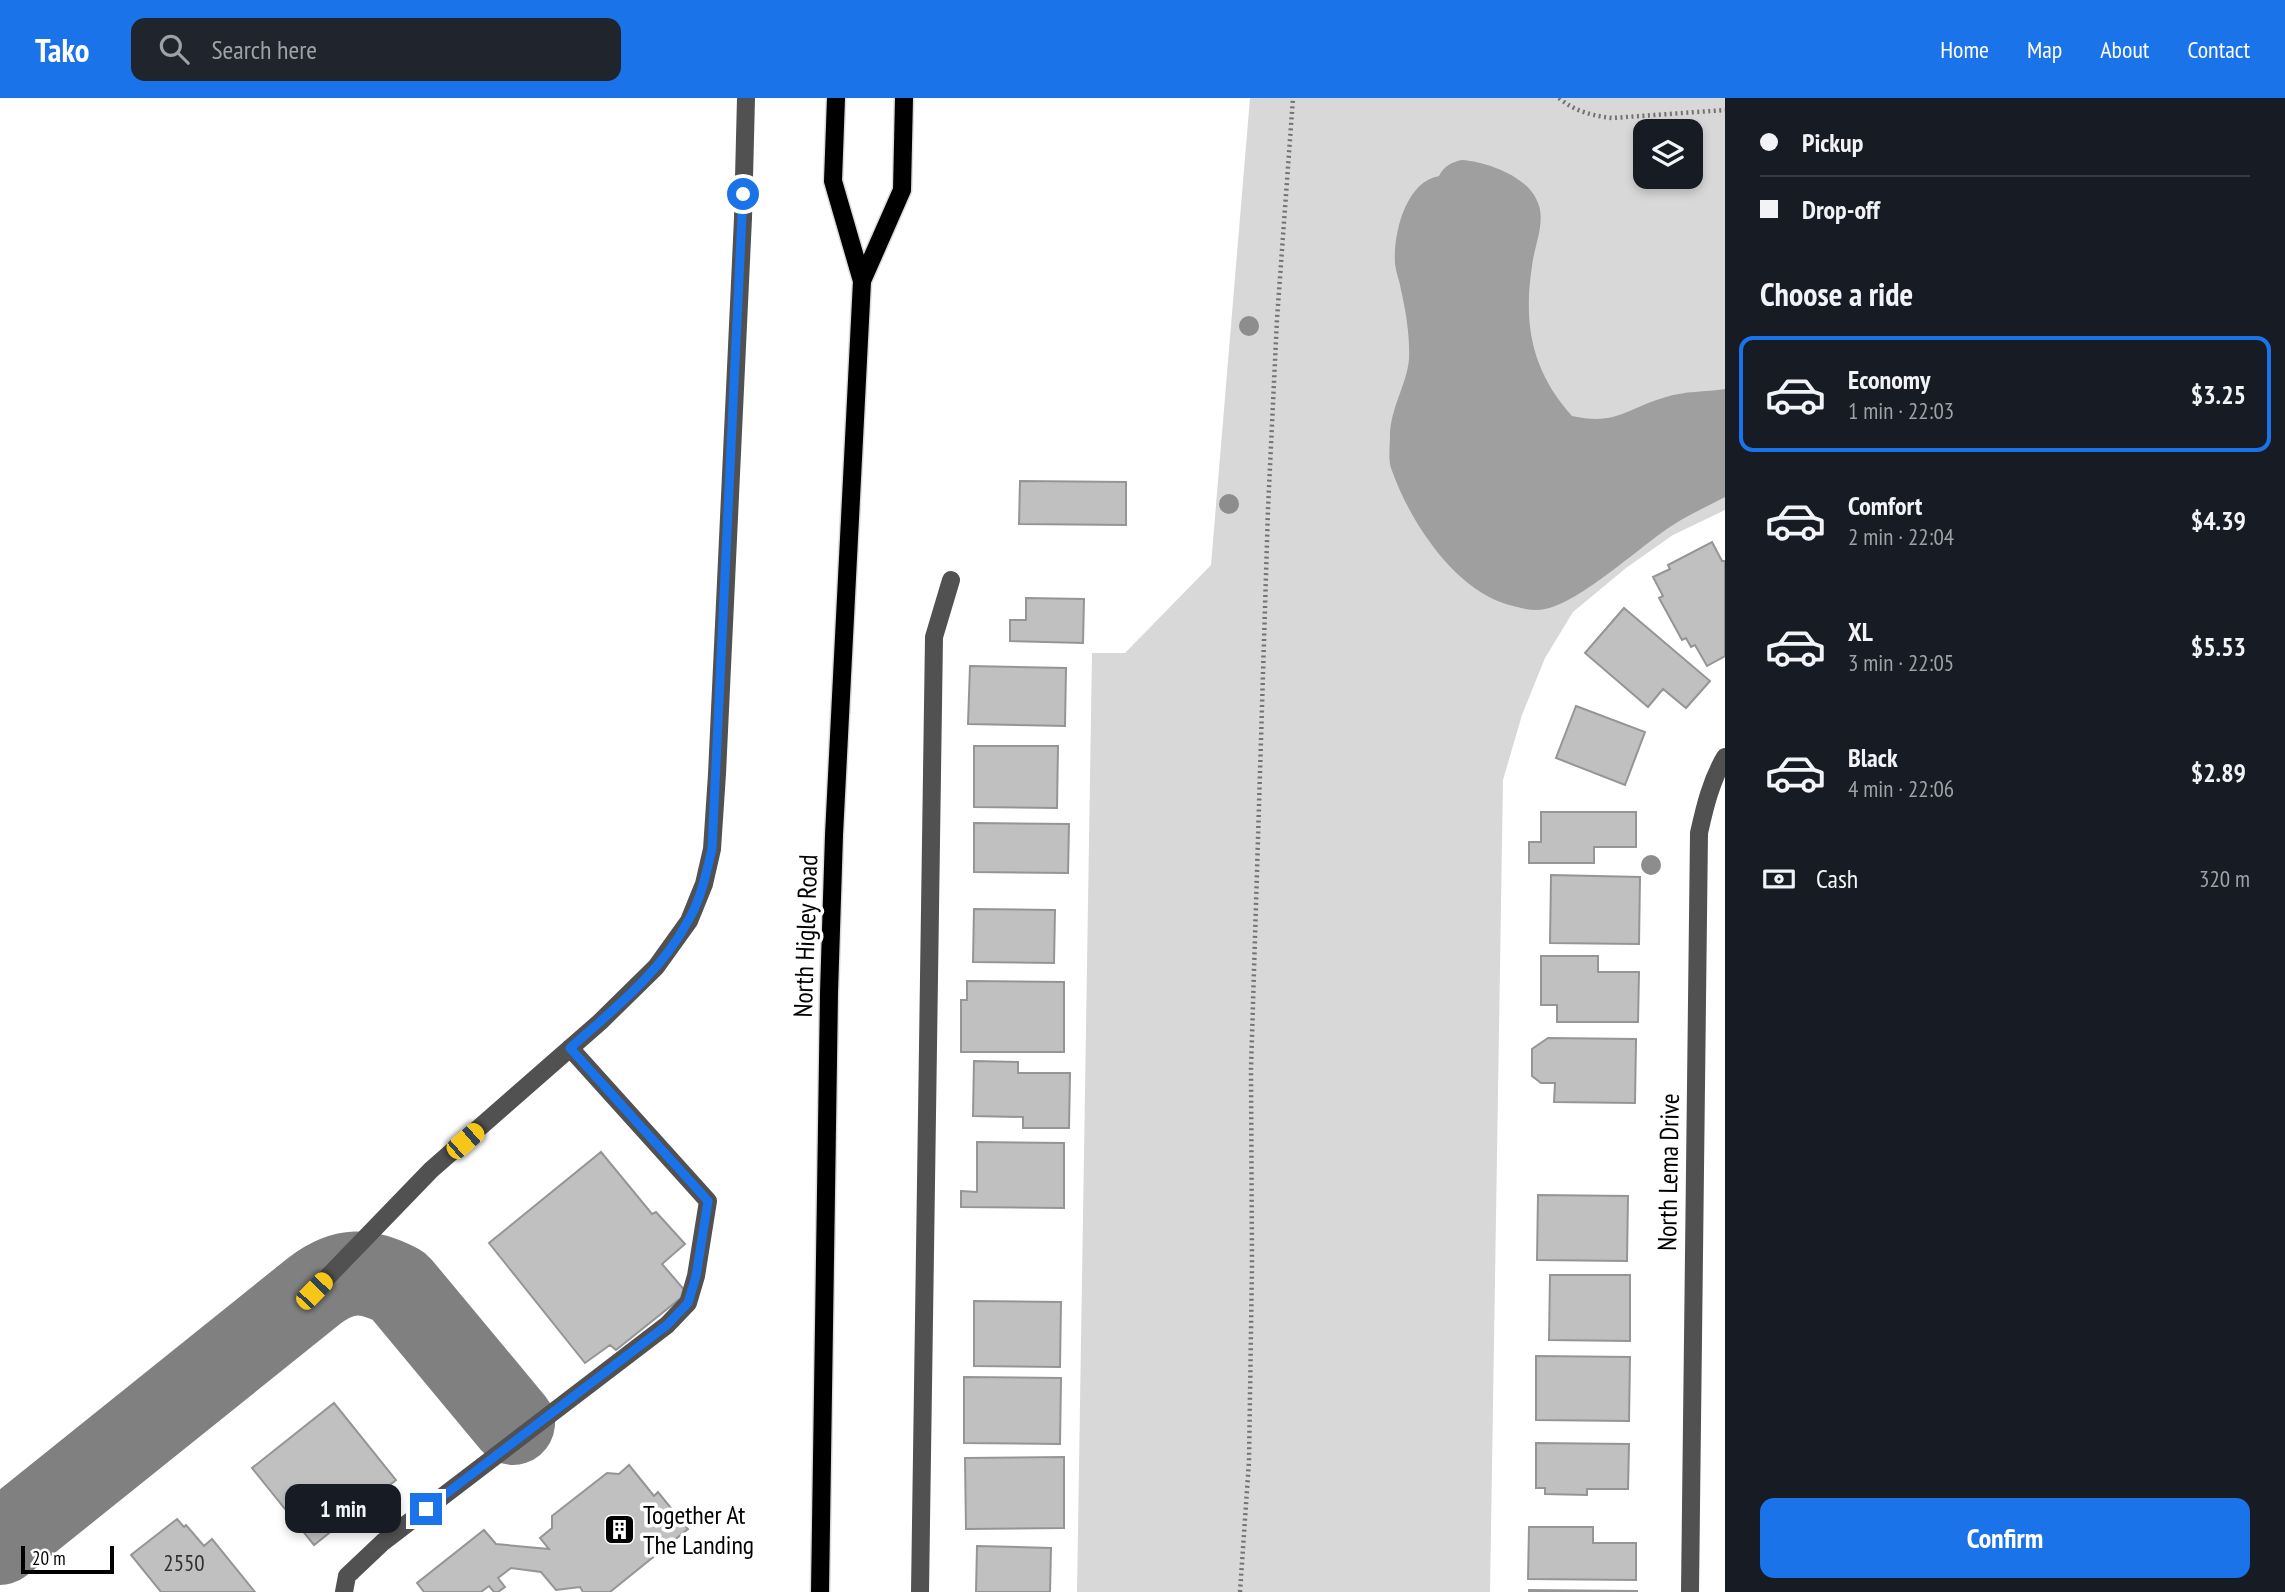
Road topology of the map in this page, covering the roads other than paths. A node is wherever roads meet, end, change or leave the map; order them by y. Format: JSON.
{"nodes":[{"id":1,"x":746,"y":98,"type":"edge"},
{"id":2,"x":836,"y":98,"type":"edge"},
{"id":3,"x":904,"y":98,"type":"edge"},
{"id":4,"x":862,"y":281,"type":"junction"},
{"id":5,"x":951,"y":580,"type":"dead end"},
{"id":6,"x":1725,"y":757,"type":"edge"},
{"id":7,"x":570,"y":1048,"type":"junction"},
{"id":8,"x":314,"y":1291,"type":"dead end"},
{"id":9,"x":344,"y":1592,"type":"edge"},
{"id":10,"x":820,"y":1592,"type":"edge"},
{"id":11,"x":920,"y":1592,"type":"edge"},
{"id":12,"x":1690,"y":1592,"type":"edge"}],
"edges":[{"from":1,"to":7,"type":"street"},
{"from":2,"to":4,"type":"main road","name":"North Higley Road"},
{"from":3,"to":4,"type":"main road","name":"North Higley Road"},
{"from":4,"to":10,"type":"main road","name":"North Higley Road"},
{"from":5,"to":11,"type":"street"},
{"from":6,"to":12,"type":"street","name":"North Lema Drive"},
{"from":7,"to":8,"type":"street"},
{"from":7,"to":9,"type":"street"}]}
